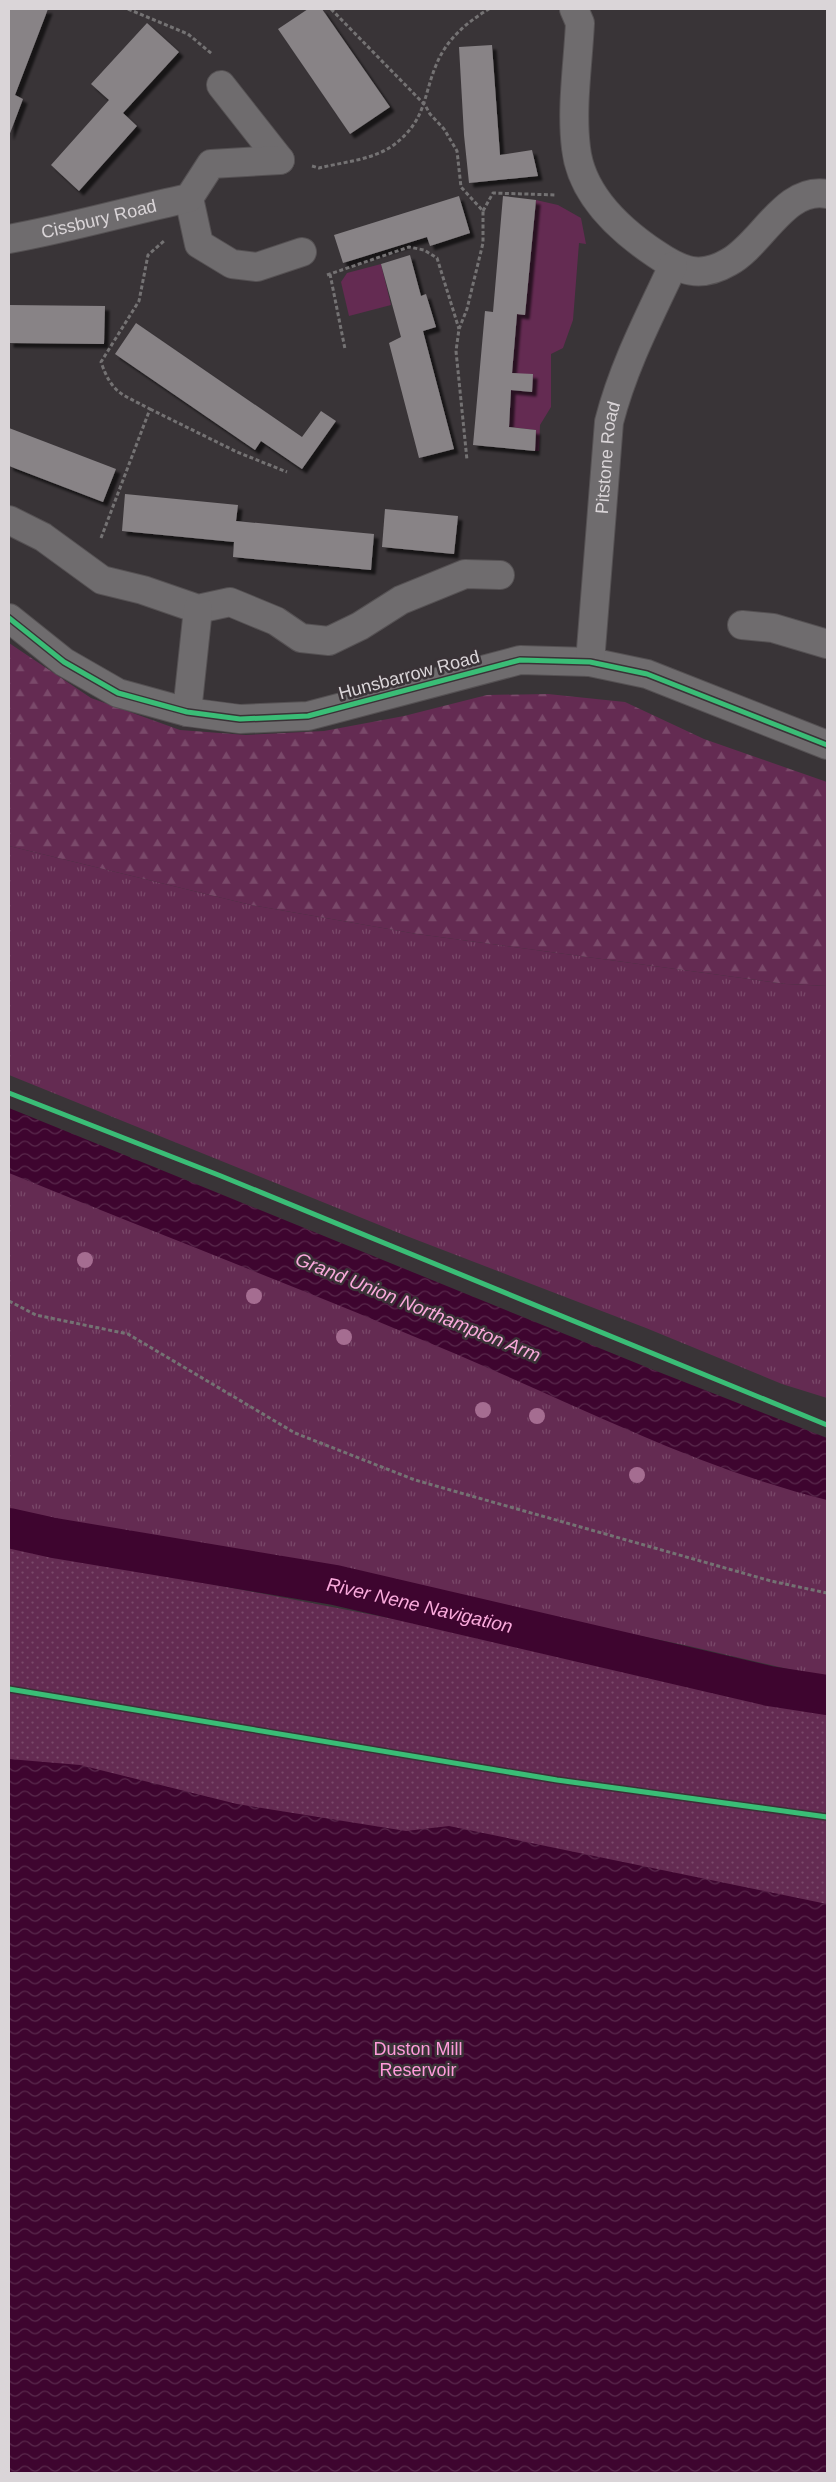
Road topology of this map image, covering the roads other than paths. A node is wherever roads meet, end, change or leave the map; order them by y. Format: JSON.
{"nodes":[{"id":1,"x":574,"y":9,"type":"edge"},
{"id":2,"x":221,"y":85,"type":"road end"},
{"id":3,"x":827,"y":194,"type":"edge"},
{"id":4,"x":191,"y":208,"type":"junction"},
{"id":5,"x":9,"y":239,"type":"edge"},
{"id":6,"x":302,"y":252,"type":"dead end"},
{"id":7,"x":673,"y":266,"type":"junction"},
{"id":8,"x":9,"y":520,"type":"edge"},
{"id":9,"x":500,"y":575,"type":"dead end"},
{"id":10,"x":198,"y":609,"type":"junction"},
{"id":11,"x":9,"y":618,"type":"edge"},
{"id":12,"x":742,"y":625,"type":"dead end"},
{"id":13,"x":827,"y":644,"type":"edge"},
{"id":14,"x":590,"y":662,"type":"junction"},
{"id":15,"x":188,"y":712,"type":"junction"},
{"id":16,"x":827,"y":745,"type":"edge"}],
"edges":[{"from":1,"to":7,"type":"street"},
{"from":2,"to":4,"type":"street"},
{"from":3,"to":7,"type":"street"},
{"from":4,"to":5,"type":"street","name":"Cissbury Road"},
{"from":4,"to":6,"type":"street"},
{"from":7,"to":14,"type":"street","name":"Pitstone Road"},
{"from":8,"to":10,"type":"street"},
{"from":9,"to":10,"type":"street"},
{"from":10,"to":15,"type":"street"},
{"from":11,"to":15,"type":"street","name":"Hunsbarrow Road"},
{"from":12,"to":13,"type":"street"},
{"from":14,"to":15,"type":"street","name":"Hunsbarrow Road"},
{"from":14,"to":16,"type":"street","name":"Hunsbarrow Road"}]}
